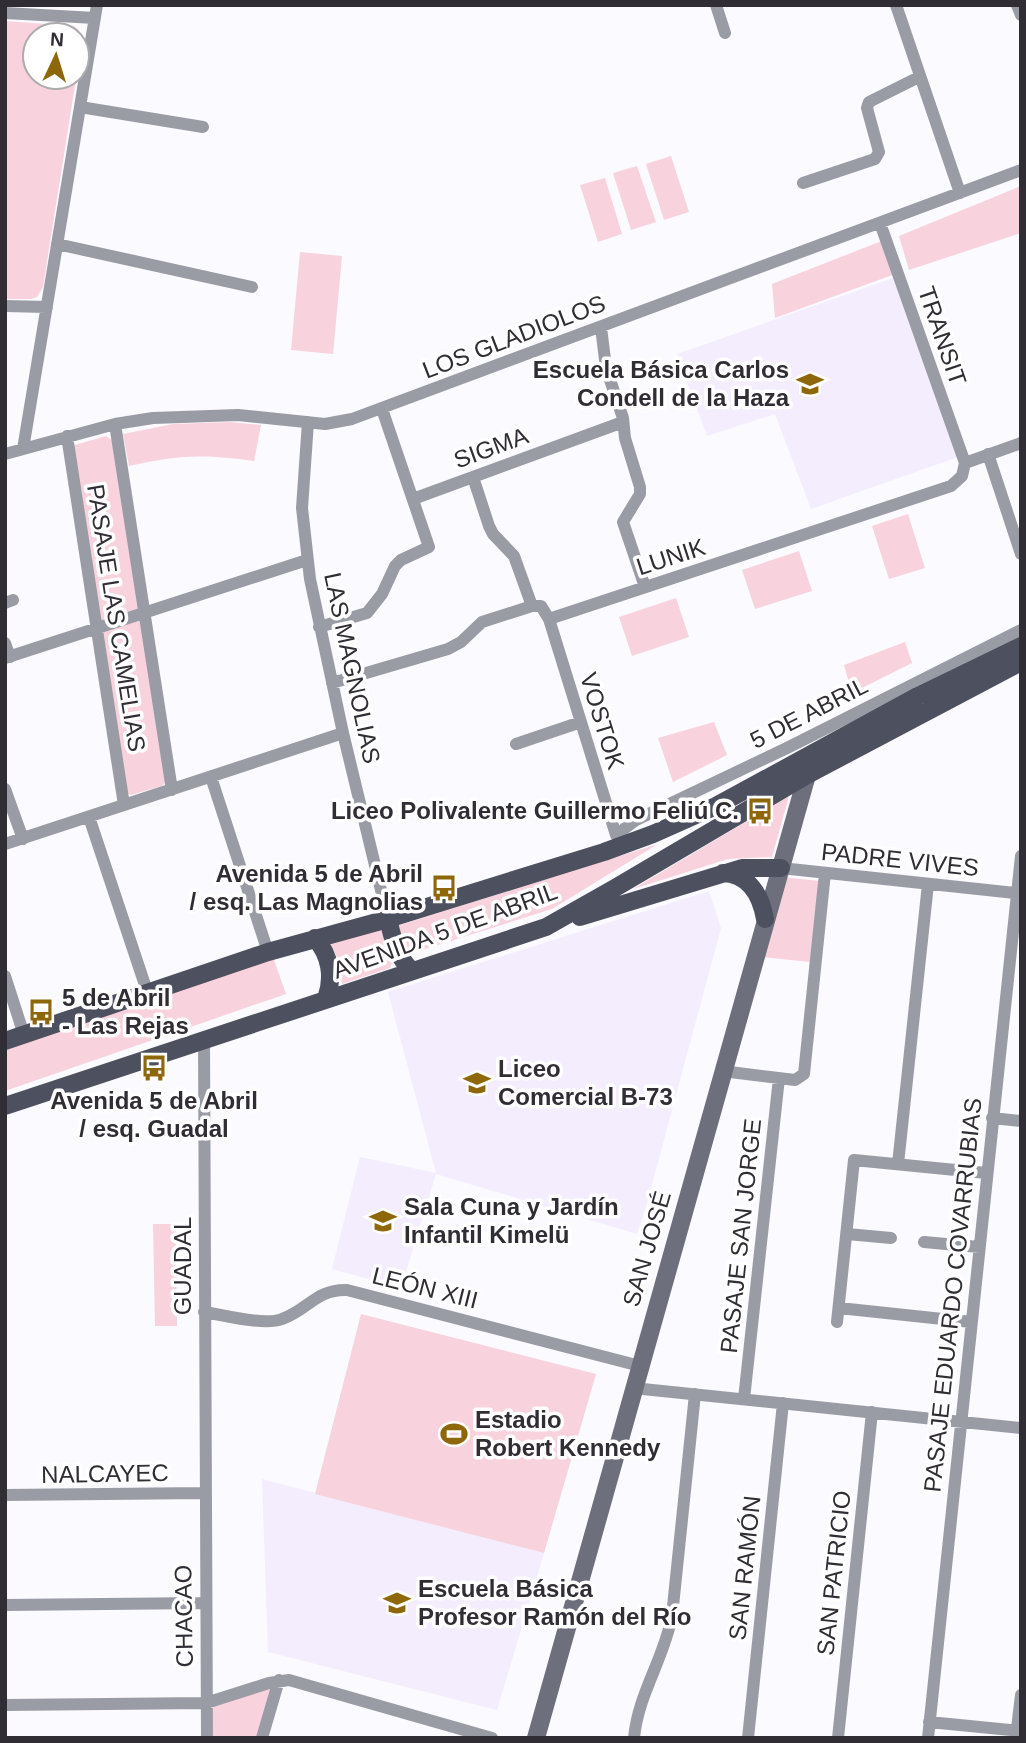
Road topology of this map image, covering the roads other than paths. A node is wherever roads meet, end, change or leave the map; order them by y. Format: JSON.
{"nodes":[{"id":1,"x":716,"y":5,"type":"edge"},
{"id":2,"x":896,"y":5,"type":"edge"},
{"id":3,"x":1017,"y":5,"type":"edge"},
{"id":4,"x":96,"y":12,"type":"edge"},
{"id":5,"x":5,"y":13,"type":"edge"},
{"id":6,"x":1021,"y":15,"type":"edge"},
{"id":7,"x":724,"y":33,"type":"dead end"},
{"id":8,"x":919,"y":77,"type":"junction"},
{"id":9,"x":80,"y":107,"type":"junction"},
{"id":10,"x":203,"y":127,"type":"dead end"},
{"id":11,"x":1021,"y":170,"type":"edge"},
{"id":12,"x":803,"y":183,"type":"dead end"},
{"id":13,"x":960,"y":193,"type":"junction"},
{"id":14,"x":880,"y":223,"type":"junction"},
{"id":15,"x":57,"y":244,"type":"junction"},
{"id":16,"x":252,"y":287,"type":"dead end"},
{"id":17,"x":5,"y":306,"type":"edge"},
{"id":18,"x":47,"y":307,"type":"junction"},
{"id":19,"x":601,"y":327,"type":"junction"},
{"id":20,"x":382,"y":409,"type":"junction"},
{"id":21,"x":308,"y":422,"type":"junction"},
{"id":22,"x":623,"y":422,"type":"junction"},
{"id":23,"x":115,"y":424,"type":"junction"},
{"id":24,"x":67,"y":436,"type":"junction"},
{"id":25,"x":1021,"y":443,"type":"edge"},
{"id":26,"x":23,"y":449,"type":"junction"},
{"id":27,"x":5,"y":454,"type":"edge"},
{"id":28,"x":988,"y":454,"type":"junction"},
{"id":29,"x":965,"y":463,"type":"junction"},
{"id":30,"x":473,"y":477,"type":"junction"},
{"id":31,"x":413,"y":499,"type":"junction"},
{"id":32,"x":1021,"y":554,"type":"edge"},
{"id":33,"x":307,"y":560,"type":"junction"},
{"id":34,"x":645,"y":587,"type":"junction"},
{"id":35,"x":532,"y":606,"type":"junction"},
{"id":36,"x":143,"y":613,"type":"junction"},
{"id":37,"x":549,"y":619,"type":"junction"},
{"id":38,"x":319,"y":627,"type":"junction"},
{"id":39,"x":96,"y":629,"type":"junction"},
{"id":40,"x":1021,"y":630,"type":"edge"},
{"id":41,"x":5,"y":643,"type":"edge"},
{"id":42,"x":1021,"y":646,"type":"edge"},
{"id":43,"x":8,"y":658,"type":"edge"},
{"id":44,"x":1021,"y":662,"type":"edge"},
{"id":45,"x":332,"y":683,"type":"junction"},
{"id":46,"x":581,"y":722,"type":"junction"},
{"id":47,"x":343,"y":733,"type":"junction"},
{"id":48,"x":516,"y":744,"type":"dead end"},
{"id":49,"x":807,"y":775,"type":"junction"},
{"id":50,"x":211,"y":777,"type":"junction"},
{"id":51,"x":5,"y":789,"type":"edge"},
{"id":52,"x":172,"y":790,"type":"junction"},
{"id":53,"x":124,"y":805,"type":"junction"},
{"id":54,"x":89,"y":817,"type":"junction"},
{"id":55,"x":616,"y":835,"type":"junction"},
{"id":56,"x":23,"y":839,"type":"junction"},
{"id":57,"x":5,"y":844,"type":"edge"},
{"id":58,"x":604,"y":852,"type":"junction"},
{"id":59,"x":1021,"y":856,"type":"edge"},
{"id":60,"x":781,"y":868,"type":"junction"},
{"id":61,"x":825,"y":873,"type":"junction"},
{"id":62,"x":719,"y":874,"type":"junction"},
{"id":63,"x":928,"y":884,"type":"junction"},
{"id":64,"x":1016,"y":893,"type":"junction"},
{"id":65,"x":388,"y":919,"type":"junction"},
{"id":66,"x":765,"y":919,"type":"junction"},
{"id":67,"x":546,"y":927,"type":"junction"},
{"id":68,"x":315,"y":938,"type":"junction"},
{"id":69,"x":268,"y":951,"type":"junction"},
{"id":70,"x":412,"y":971,"type":"junction"},
{"id":71,"x":5,"y":976,"type":"edge"},
{"id":72,"x":147,"y":991,"type":"junction"},
{"id":73,"x":326,"y":999,"type":"junction"},
{"id":74,"x":24,"y":1035,"type":"junction"},
{"id":75,"x":204,"y":1040,"type":"junction"},
{"id":76,"x":5,"y":1041,"type":"edge"},
{"id":77,"x":722,"y":1071,"type":"junction"},
{"id":78,"x":779,"y":1078,"type":"junction"},
{"id":79,"x":5,"y":1106,"type":"edge"},
{"id":80,"x":992,"y":1118,"type":"junction"},
{"id":81,"x":1021,"y":1121,"type":"edge"},
{"id":82,"x":898,"y":1164,"type":"junction"},
{"id":83,"x":986,"y":1173,"type":"junction"},
{"id":84,"x":847,"y":1234,"type":"junction"},
{"id":85,"x":891,"y":1238,"type":"dead end"},
{"id":86,"x":924,"y":1242,"type":"dead end"},
{"id":87,"x":979,"y":1247,"type":"junction"},
{"id":88,"x":839,"y":1308,"type":"junction"},
{"id":89,"x":204,"y":1312,"type":"junction"},
{"id":90,"x":837,"y":1322,"type":"dead end"},
{"id":91,"x":971,"y":1322,"type":"junction"},
{"id":92,"x":640,"y":1366,"type":"junction"},
{"id":93,"x":634,"y":1388,"type":"junction"},
{"id":94,"x":695,"y":1394,"type":"junction"},
{"id":95,"x":744,"y":1399,"type":"junction"},
{"id":96,"x":783,"y":1404,"type":"junction"},
{"id":97,"x":872,"y":1412,"type":"junction"},
{"id":98,"x":961,"y":1422,"type":"junction"},
{"id":99,"x":1021,"y":1428,"type":"edge"},
{"id":100,"x":204,"y":1493,"type":"junction"},
{"id":101,"x":5,"y":1495,"type":"edge"},
{"id":102,"x":205,"y":1603,"type":"junction"},
{"id":103,"x":5,"y":1605,"type":"edge"},
{"id":104,"x":279,"y":1680,"type":"junction"},
{"id":105,"x":1021,"y":1695,"type":"edge"},
{"id":106,"x":206,"y":1703,"type":"junction"},
{"id":107,"x":5,"y":1705,"type":"edge"},
{"id":108,"x":929,"y":1722,"type":"junction"},
{"id":109,"x":1018,"y":1733,"type":"edge"},
{"id":110,"x":206,"y":1738,"type":"edge"},
{"id":111,"x":262,"y":1738,"type":"edge"},
{"id":112,"x":492,"y":1738,"type":"edge"},
{"id":113,"x":536,"y":1738,"type":"edge"},
{"id":114,"x":634,"y":1738,"type":"edge"},
{"id":115,"x":748,"y":1738,"type":"edge"},
{"id":116,"x":838,"y":1738,"type":"edge"},
{"id":117,"x":928,"y":1738,"type":"edge"}],
"edges":[{"from":1,"to":7,"type":"street"},
{"from":2,"to":8,"type":"street"},
{"from":3,"to":6,"type":"street"},
{"from":4,"to":5,"type":"street"},
{"from":4,"to":9,"type":"street"},
{"from":8,"to":12,"type":"street"},
{"from":8,"to":13,"type":"street"},
{"from":9,"to":10,"type":"street"},
{"from":9,"to":15,"type":"street"},
{"from":11,"to":13,"type":"street","name":"LOS GLADIOLOS"},
{"from":13,"to":14,"type":"street","name":"LOS GLADIOLOS"},
{"from":14,"to":19,"type":"street","name":"LOS GLADIOLOS"},
{"from":14,"to":29,"type":"street","name":"TRANSIT"},
{"from":15,"to":16,"type":"street"},
{"from":15,"to":18,"type":"street"},
{"from":17,"to":18,"type":"street"},
{"from":18,"to":26,"type":"street"},
{"from":19,"to":20,"type":"street","name":"LOS GLADIOLOS"},
{"from":19,"to":22,"type":"street"},
{"from":20,"to":21,"type":"street","name":"LOS GLADIOLOS"},
{"from":20,"to":31,"type":"street"},
{"from":21,"to":23,"type":"street","name":"LOS GLADIOLOS"},
{"from":21,"to":33,"type":"street","name":"LAS MAGNOLIAS"},
{"from":22,"to":30,"type":"street","name":"SIGMA"},
{"from":22,"to":34,"type":"street"},
{"from":23,"to":24,"type":"street","name":"LOS GLADIOLOS"},
{"from":23,"to":36,"type":"street","name":"PASAJE LAS CAMELIAS"},
{"from":24,"to":26,"type":"street","name":"LOS GLADIOLOS"},
{"from":24,"to":39,"type":"street","name":"PASAJE LAS CAMELIAS"},
{"from":25,"to":28,"type":"street","name":"LUNIK"},
{"from":26,"to":27,"type":"street","name":"LOS GLADIOLOS"},
{"from":28,"to":29,"type":"street","name":"LUNIK"},
{"from":28,"to":32,"type":"street"},
{"from":29,"to":34,"type":"street","name":"LUNIK"},
{"from":30,"to":31,"type":"street","name":"SIGMA"},
{"from":30,"to":35,"type":"street"},
{"from":31,"to":38,"type":"street"},
{"from":33,"to":36,"type":"street"},
{"from":33,"to":38,"type":"street","name":"LAS MAGNOLIAS"},
{"from":34,"to":37,"type":"street","name":"LUNIK"},
{"from":35,"to":37,"type":"street"},
{"from":35,"to":45,"type":"street"},
{"from":36,"to":39,"type":"street"},
{"from":36,"to":52,"type":"street","name":"PASAJE LAS CAMELIAS"},
{"from":37,"to":46,"type":"street","name":"VOSTOK"},
{"from":38,"to":45,"type":"street","name":"LAS MAGNOLIAS"},
{"from":39,"to":43,"type":"street"},
{"from":39,"to":53,"type":"street","name":"PASAJE LAS CAMELIAS"},
{"from":40,"to":55,"type":"street","name":"5 DE ABRIL"},
{"from":41,"to":43,"type":"street"},
{"from":42,"to":58,"type":"main road","name":"AVENIDA 5 DE ABRIL"},
{"from":44,"to":49,"type":"main road","name":"AVENIDA 5 DE ABRIL"},
{"from":45,"to":47,"type":"street","name":"LAS MAGNOLIAS"},
{"from":46,"to":48,"type":"street"},
{"from":46,"to":55,"type":"street","name":"VOSTOK"},
{"from":47,"to":50,"type":"street"},
{"from":47,"to":65,"type":"street","name":"LAS MAGNOLIAS"},
{"from":49,"to":60,"type":"street","name":"SAN JOSÉ"},
{"from":49,"to":67,"type":"main road","name":"AVENIDA 5 DE ABRIL"},
{"from":50,"to":52,"type":"street"},
{"from":50,"to":69,"type":"street"},
{"from":51,"to":56,"type":"street"},
{"from":52,"to":53,"type":"street"},
{"from":53,"to":54,"type":"street"},
{"from":54,"to":56,"type":"street"},
{"from":54,"to":72,"type":"street"},
{"from":55,"to":58,"type":"main road"},
{"from":56,"to":57,"type":"street"},
{"from":58,"to":65,"type":"main road","name":"AVENIDA 5 DE ABRIL"},
{"from":59,"to":64,"type":"street","name":"PASAJE EDUARDO COVARRUBIAS"},
{"from":60,"to":61,"type":"street","name":"PADRE VIVES"},
{"from":60,"to":62,"type":"main road"},
{"from":60,"to":66,"type":"street","name":"SAN JOSÉ"},
{"from":61,"to":63,"type":"street","name":"PADRE VIVES"},
{"from":61,"to":78,"type":"street"},
{"from":62,"to":66,"type":"main road"},
{"from":62,"to":67,"type":"main road"},
{"from":63,"to":64,"type":"street","name":"PADRE VIVES"},
{"from":63,"to":82,"type":"street"},
{"from":64,"to":80,"type":"street","name":"PASAJE EDUARDO COVARRUBIAS"},
{"from":65,"to":68,"type":"main road","name":"AVENIDA 5 DE ABRIL"},
{"from":65,"to":70,"type":"main road"},
{"from":66,"to":77,"type":"street","name":"SAN JOSÉ"},
{"from":67,"to":70,"type":"main road","name":"AVENIDA 5 DE ABRIL"},
{"from":68,"to":69,"type":"main road","name":"AVENIDA 5 DE ABRIL"},
{"from":68,"to":73,"type":"main road"},
{"from":69,"to":72,"type":"main road","name":"AVENIDA 5 DE ABRIL"},
{"from":70,"to":73,"type":"main road","name":"AVENIDA 5 DE ABRIL"},
{"from":71,"to":74,"type":"street"},
{"from":72,"to":74,"type":"main road","name":"AVENIDA 5 DE ABRIL"},
{"from":73,"to":75,"type":"main road","name":"AVENIDA 5 DE ABRIL"},
{"from":74,"to":76,"type":"main road","name":"AVENIDA 5 DE ABRIL"},
{"from":75,"to":79,"type":"main road","name":"AVENIDA 5 DE ABRIL"},
{"from":75,"to":89,"type":"street","name":"GUADAL"},
{"from":77,"to":78,"type":"street"},
{"from":77,"to":92,"type":"street","name":"SAN JOSÉ"},
{"from":78,"to":95,"type":"street","name":"PASAJE SAN JORGE"},
{"from":80,"to":81,"type":"street"},
{"from":80,"to":83,"type":"street","name":"PASAJE EDUARDO COVARRUBIAS"},
{"from":82,"to":83,"type":"street"},
{"from":82,"to":84,"type":"street"},
{"from":83,"to":87,"type":"street","name":"PASAJE EDUARDO COVARRUBIAS"},
{"from":84,"to":85,"type":"street"},
{"from":84,"to":88,"type":"street"},
{"from":86,"to":87,"type":"street"},
{"from":87,"to":91,"type":"street","name":"PASAJE EDUARDO COVARRUBIAS"},
{"from":88,"to":90,"type":"street"},
{"from":88,"to":91,"type":"street"},
{"from":89,"to":92,"type":"street","name":"LEÓN XIII"},
{"from":89,"to":100,"type":"street","name":"GUADAL"},
{"from":91,"to":98,"type":"street","name":"PASAJE EDUARDO COVARRUBIAS"},
{"from":92,"to":93,"type":"street","name":"SAN JOSÉ"},
{"from":93,"to":94,"type":"street"},
{"from":93,"to":113,"type":"street","name":"SAN JOSÉ"},
{"from":94,"to":95,"type":"street"},
{"from":94,"to":114,"type":"street"},
{"from":95,"to":96,"type":"street"},
{"from":96,"to":97,"type":"street"},
{"from":96,"to":115,"type":"street","name":"SAN RAMÓN"},
{"from":97,"to":98,"type":"street"},
{"from":97,"to":116,"type":"street","name":"SAN PATRICIO"},
{"from":98,"to":99,"type":"street"},
{"from":98,"to":108,"type":"street","name":"PASAJE EDUARDO COVARRUBIAS"},
{"from":100,"to":101,"type":"street","name":"NALCAYEC"},
{"from":100,"to":102,"type":"street","name":"CHACAO"},
{"from":102,"to":103,"type":"street"},
{"from":102,"to":106,"type":"street","name":"CHACAO"},
{"from":104,"to":106,"type":"street"},
{"from":104,"to":111,"type":"street"},
{"from":104,"to":112,"type":"street"},
{"from":105,"to":109,"type":"street"},
{"from":106,"to":107,"type":"street"},
{"from":106,"to":110,"type":"street","name":"CHACAO"},
{"from":108,"to":109,"type":"street"},
{"from":108,"to":117,"type":"street","name":"PASAJE EDUARDO COVARRUBIAS"}]}
